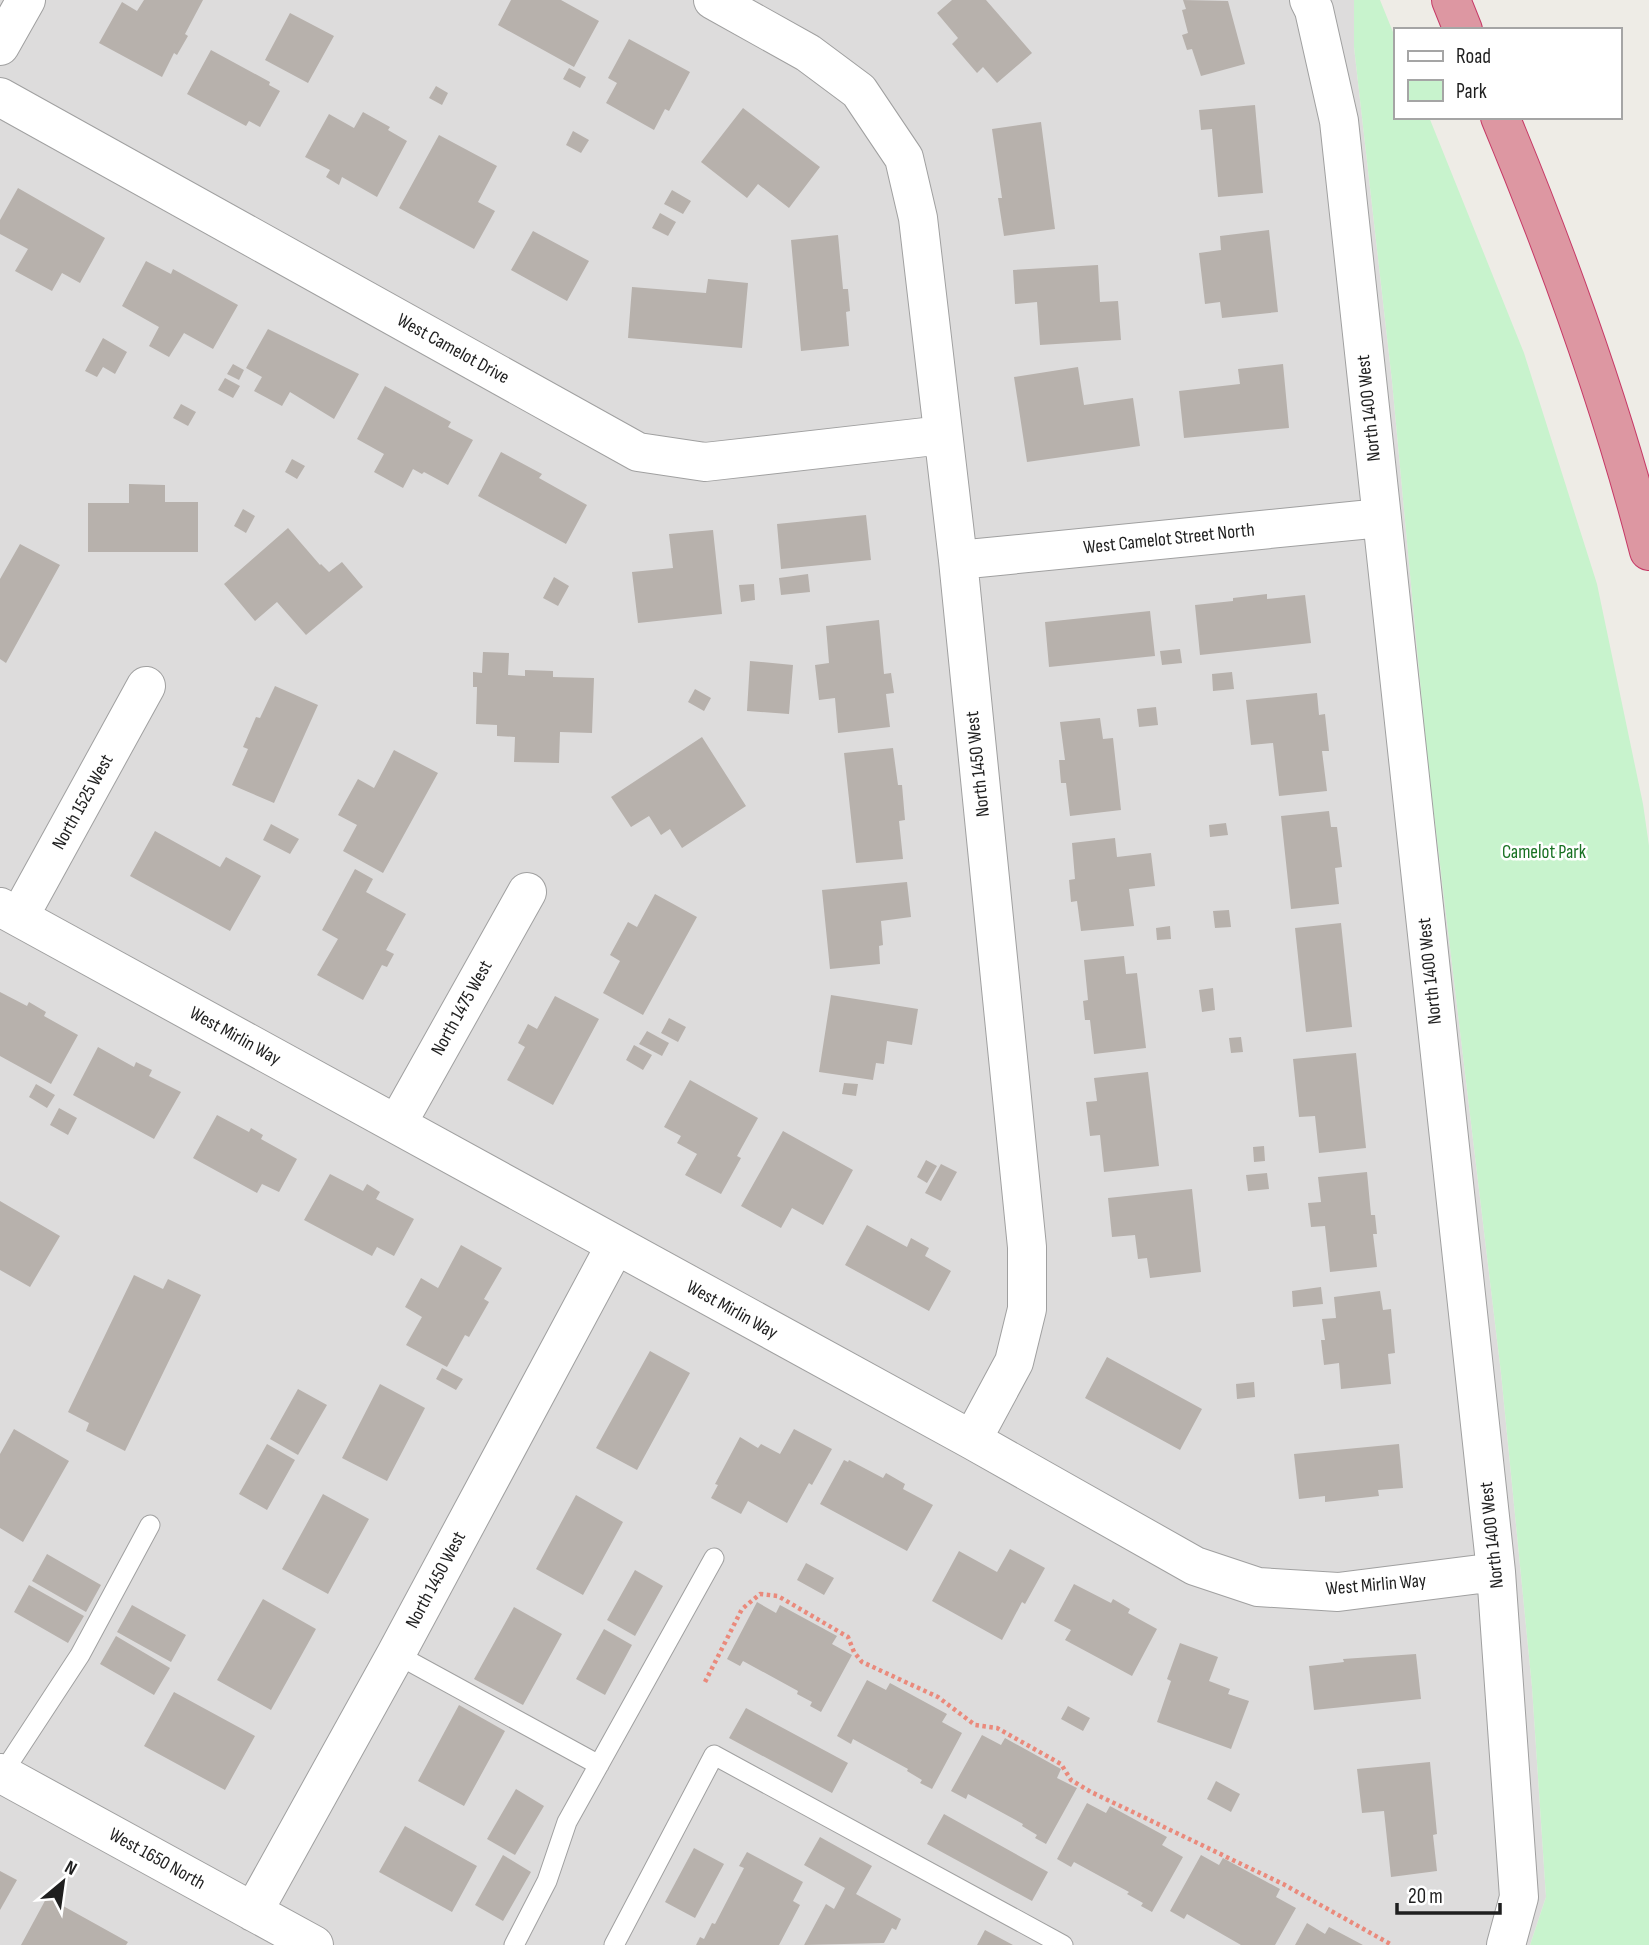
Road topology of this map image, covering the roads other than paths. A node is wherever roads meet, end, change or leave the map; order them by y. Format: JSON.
{"nodes":[{"id":1,"x":26,"y":0,"type":"edge"},
{"id":2,"x":713,"y":0,"type":"edge"},
{"id":3,"x":1310,"y":0,"type":"edge"},
{"id":4,"x":1451,"y":0,"type":"edge"},
{"id":5,"x":1462,"y":28,"type":"edge"},
{"id":6,"x":0,"y":46,"type":"edge"},
{"id":7,"x":0,"y":97,"type":"edge"},
{"id":8,"x":1501,"y":119,"type":"edge"},
{"id":9,"x":943,"y":435,"type":"junction"},
{"id":10,"x":1381,"y":518,"type":"junction"},
{"id":11,"x":1649,"y":551,"type":"edge"},
{"id":12,"x":958,"y":560,"type":"junction"},
{"id":13,"x":146,"y":686,"type":"dead end"},
{"id":14,"x":527,"y":892,"type":"dead end"},
{"id":15,"x":9,"y":912,"type":"edge"},
{"id":16,"x":397,"y":1124,"type":"junction"},
{"id":17,"x":615,"y":1246,"type":"junction"},
{"id":18,"x":972,"y":1440,"type":"junction"},
{"id":19,"x":150,"y":1525,"type":"dead end"},
{"id":20,"x":714,"y":1558,"type":"dead end"},
{"id":21,"x":1496,"y":1572,"type":"junction"},
{"id":22,"x":396,"y":1654,"type":"junction"},
{"id":23,"x":599,"y":1765,"type":"junction"},
{"id":24,"x":1,"y":1774,"type":"edge"},
{"id":25,"x":253,"y":1912,"type":"junction"},
{"id":26,"x":314,"y":1945,"type":"edge"},
{"id":27,"x":514,"y":1945,"type":"edge"},
{"id":28,"x":614,"y":1945,"type":"edge"},
{"id":29,"x":1063,"y":1945,"type":"edge"},
{"id":30,"x":1506,"y":1945,"type":"edge"}],
"edges":[{"from":1,"to":6,"type":"street"},
{"from":2,"to":9,"type":"street","name":"North 1450 West"},
{"from":3,"to":10,"type":"street","name":"North 1400 West"},
{"from":4,"to":5,"type":"highway"},
{"from":7,"to":9,"type":"street","name":"West Camelot Drive"},
{"from":8,"to":11,"type":"highway"},
{"from":9,"to":12,"type":"street","name":"North 1450 West"},
{"from":10,"to":12,"type":"street","name":"West Camelot Street North"},
{"from":10,"to":21,"type":"street","name":"North 1400 West"},
{"from":12,"to":18,"type":"street","name":"North 1450 West"},
{"from":13,"to":15,"type":"street","name":"North 1525 West"},
{"from":14,"to":16,"type":"street","name":"North 1475 West"},
{"from":15,"to":16,"type":"street","name":"West Mirlin Way"},
{"from":16,"to":17,"type":"street","name":"West Mirlin Way"},
{"from":17,"to":18,"type":"street","name":"West Mirlin Way"},
{"from":17,"to":22,"type":"street","name":"North 1450 West"},
{"from":18,"to":21,"type":"street","name":"West Mirlin Way"},
{"from":19,"to":24,"type":"lane"},
{"from":20,"to":23,"type":"lane"},
{"from":21,"to":30,"type":"street","name":"North 1400 West"},
{"from":22,"to":23,"type":"lane"},
{"from":22,"to":25,"type":"street","name":"North 1450 West"},
{"from":23,"to":27,"type":"lane"},
{"from":24,"to":25,"type":"street","name":"West 1650 North"},
{"from":25,"to":26,"type":"street","name":"West 1650 North"},
{"from":28,"to":29,"type":"lane"}]}
